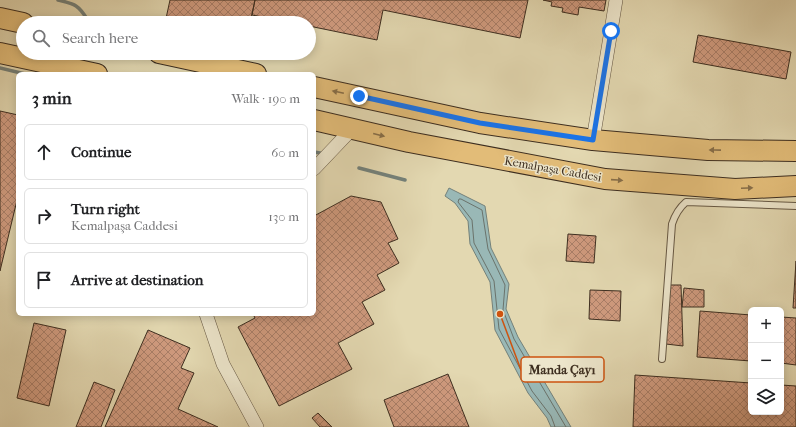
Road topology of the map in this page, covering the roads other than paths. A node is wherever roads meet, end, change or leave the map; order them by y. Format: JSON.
{"nodes":[{"id":1,"x":616,"y":0,"type":"edge"},
{"id":2,"x":0,"y":18,"type":"edge"},
{"id":3,"x":16,"y":21,"type":"edge"},
{"id":4,"x":0,"y":53,"type":"edge"},
{"id":5,"x":16,"y":56,"type":"edge"},
{"id":6,"x":32,"y":60,"type":"edge"},
{"id":7,"x":191,"y":60,"type":"edge"},
{"id":8,"x":88,"y":72,"type":"edge"},
{"id":9,"x":247,"y":72,"type":"edge"},
{"id":10,"x":316,"y":87,"type":"edge"},
{"id":11,"x":316,"y":120,"type":"edge"},
{"id":12,"x":352,"y":128,"type":"junction"},
{"id":13,"x":593,"y":140,"type":"junction"},
{"id":14,"x":796,"y":149,"type":"edge"},
{"id":15,"x":316,"y":167,"type":"edge"},
{"id":16,"x":796,"y":186,"type":"edge"},
{"id":17,"x":796,"y":206,"type":"edge"},
{"id":18,"x":207,"y":316,"type":"edge"},
{"id":19,"x":662,"y":359,"type":"dead end"},
{"id":20,"x":257,"y":427,"type":"edge"}],
"edges":[{"from":1,"to":13,"type":"street"},
{"from":2,"to":3,"type":"main road"},
{"from":4,"to":5,"type":"main road"},
{"from":6,"to":8,"type":"main road"},
{"from":7,"to":9,"type":"main road"},
{"from":13,"to":10,"type":"main road","one_way":true},
{"from":11,"to":12,"type":"main road","name":"Kemalpaşa Caddesi"},
{"from":12,"to":15,"type":"street"},
{"from":12,"to":16,"type":"main road","name":"Kemalpaşa Caddesi","one_way":true},
{"from":14,"to":13,"type":"main road","one_way":true},
{"from":17,"to":19,"type":"lane"},
{"from":18,"to":20,"type":"street"}]}
